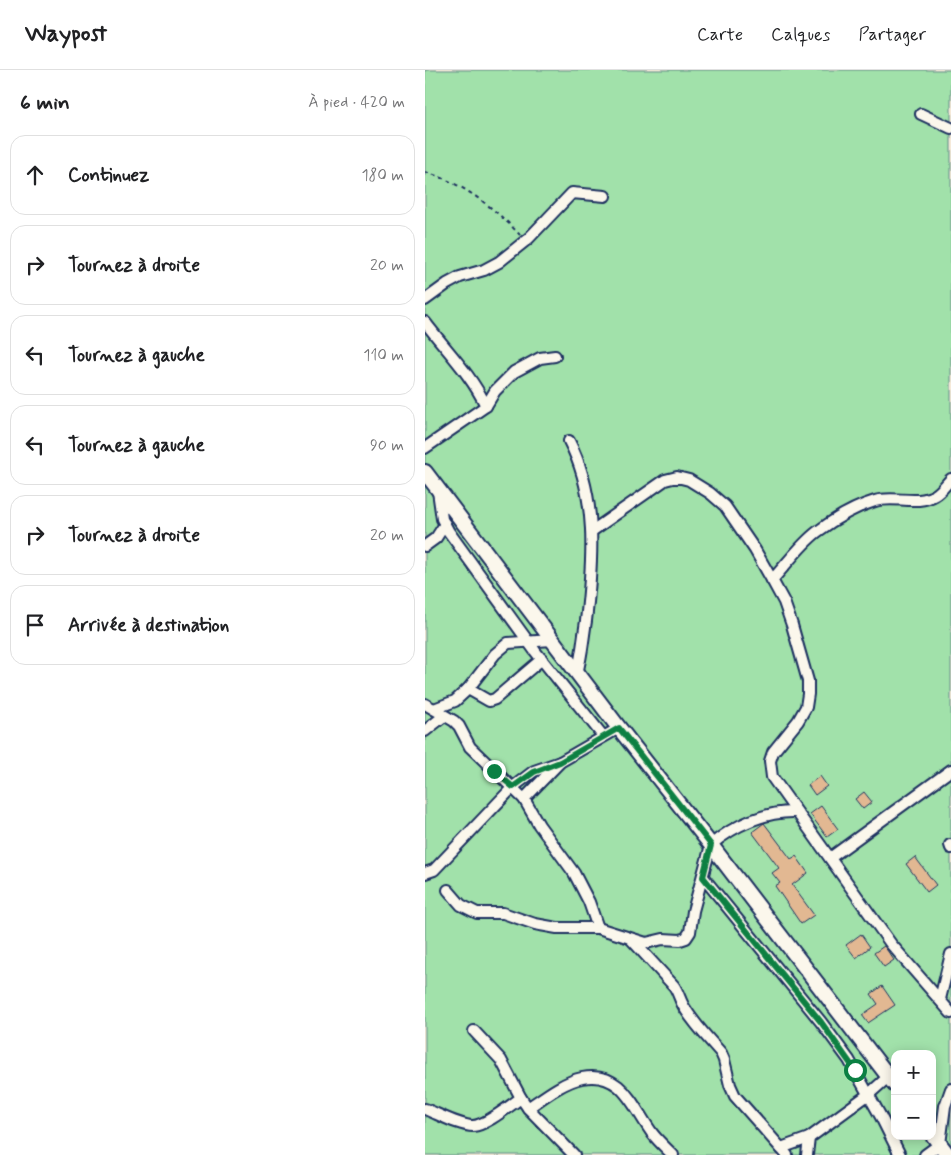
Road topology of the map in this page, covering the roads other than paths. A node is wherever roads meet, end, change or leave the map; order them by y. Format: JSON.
{"nodes":[{"id":1,"x":921,"y":114,"type":"dead end"},
{"id":2,"x":951,"y":128,"type":"edge"},
{"id":3,"x":605,"y":196,"type":"dead end"},
{"id":4,"x":425,"y":300,"type":"edge"},
{"id":5,"x":425,"y":322,"type":"edge"},
{"id":6,"x":555,"y":356,"type":"dead end"},
{"id":7,"x":486,"y":406,"type":"junction"},
{"id":8,"x":569,"y":441,"type":"dead end"},
{"id":9,"x":425,"y":448,"type":"edge"},
{"id":10,"x":425,"y":472,"type":"edge"},
{"id":11,"x":951,"y":479,"type":"edge"},
{"id":12,"x":438,"y":488,"type":"junction"},
{"id":13,"x":445,"y":524,"type":"junction"},
{"id":14,"x":592,"y":531,"type":"junction"},
{"id":15,"x":425,"y":546,"type":"edge"},
{"id":16,"x":773,"y":580,"type":"junction"},
{"id":17,"x":552,"y":640,"type":"junction"},
{"id":18,"x":529,"y":643,"type":"junction"},
{"id":19,"x":542,"y":659,"type":"junction"},
{"id":20,"x":577,"y":673,"type":"junction"},
{"id":21,"x":468,"y":689,"type":"junction"},
{"id":22,"x":429,"y":707,"type":"edge"},
{"id":23,"x":444,"y":716,"type":"junction"},
{"id":24,"x":619,"y":728,"type":"junction"},
{"id":25,"x":425,"y":730,"type":"edge"},
{"id":26,"x":603,"y":736,"type":"junction"},
{"id":27,"x":560,"y":762,"type":"junction"},
{"id":28,"x":951,"y":770,"type":"edge"},
{"id":29,"x":513,"y":787,"type":"junction"},
{"id":30,"x":524,"y":799,"type":"junction"},
{"id":31,"x":796,"y":812,"type":"junction"},
{"id":32,"x":711,"y":845,"type":"junction"},
{"id":33,"x":830,"y":858,"type":"junction"},
{"id":34,"x":425,"y":873,"type":"edge"},
{"id":35,"x":703,"y":877,"type":"junction"},
{"id":36,"x":448,"y":890,"type":"dead end"},
{"id":37,"x":598,"y":928,"type":"junction"},
{"id":38,"x":628,"y":936,"type":"junction"},
{"id":39,"x":951,"y":954,"type":"edge"},
{"id":40,"x":940,"y":1000,"type":"junction"},
{"id":41,"x":951,"y":1013,"type":"edge"},
{"id":42,"x":474,"y":1031,"type":"dead end"},
{"id":43,"x":891,"y":1080,"type":"edge"},
{"id":44,"x":891,"y":1082,"type":"edge"},
{"id":45,"x":951,"y":1089,"type":"edge"},
{"id":46,"x":869,"y":1094,"type":"junction"},
{"id":47,"x":521,"y":1098,"type":"junction"},
{"id":48,"x":528,"y":1108,"type":"junction"},
{"id":49,"x":425,"y":1109,"type":"edge"},
{"id":50,"x":809,"y":1138,"type":"junction"},
{"id":51,"x":940,"y":1144,"type":"edge"},
{"id":52,"x":784,"y":1151,"type":"edge"},
{"id":53,"x":574,"y":1155,"type":"edge"},
{"id":54,"x":673,"y":1155,"type":"edge"},
{"id":55,"x":807,"y":1155,"type":"edge"},
{"id":56,"x":900,"y":1155,"type":"edge"},
{"id":57,"x":925,"y":1155,"type":"edge"}],
"edges":[{"from":1,"to":2,"type":"street"},
{"from":3,"to":4,"type":"street"},
{"from":5,"to":7,"type":"street"},
{"from":6,"to":7,"type":"street"},
{"from":7,"to":9,"type":"street"},
{"from":8,"to":14,"type":"street"},
{"from":10,"to":12,"type":"street"},
{"from":11,"to":16,"type":"street"},
{"from":12,"to":13,"type":"street"},
{"from":12,"to":17,"type":"street"},
{"from":13,"to":15,"type":"street"},
{"from":13,"to":18,"type":"street"},
{"from":14,"to":16,"type":"street"},
{"from":14,"to":20,"type":"street"},
{"from":16,"to":31,"type":"street"},
{"from":17,"to":18,"type":"street"},
{"from":17,"to":20,"type":"street"},
{"from":18,"to":19,"type":"street"},
{"from":18,"to":21,"type":"street"},
{"from":19,"to":21,"type":"street"},
{"from":19,"to":26,"type":"street"},
{"from":20,"to":24,"type":"street"},
{"from":21,"to":22,"type":"street"},
{"from":22,"to":23,"type":"street"},
{"from":23,"to":25,"type":"street"},
{"from":23,"to":29,"type":"street"},
{"from":24,"to":26,"type":"street"},
{"from":24,"to":32,"type":"street"},
{"from":26,"to":27,"type":"street"},
{"from":27,"to":29,"type":"street"},
{"from":27,"to":30,"type":"street"},
{"from":28,"to":33,"type":"street"},
{"from":29,"to":30,"type":"street"},
{"from":29,"to":34,"type":"street"},
{"from":30,"to":37,"type":"street"},
{"from":31,"to":32,"type":"street"},
{"from":31,"to":33,"type":"street"},
{"from":32,"to":35,"type":"street"},
{"from":32,"to":43,"type":"street"},
{"from":33,"to":40,"type":"street"},
{"from":35,"to":38,"type":"street"},
{"from":35,"to":46,"type":"street"},
{"from":36,"to":37,"type":"street"},
{"from":37,"to":38,"type":"street"},
{"from":38,"to":52,"type":"street"},
{"from":39,"to":40,"type":"street"},
{"from":40,"to":41,"type":"street"},
{"from":42,"to":47,"type":"street"},
{"from":44,"to":46,"type":"street"},
{"from":45,"to":51,"type":"street"},
{"from":46,"to":50,"type":"street"},
{"from":46,"to":56,"type":"street"},
{"from":47,"to":48,"type":"street"},
{"from":47,"to":49,"type":"street"},
{"from":48,"to":53,"type":"street"},
{"from":48,"to":54,"type":"street"},
{"from":50,"to":52,"type":"street"},
{"from":50,"to":55,"type":"street"},
{"from":51,"to":57,"type":"street"}]}
